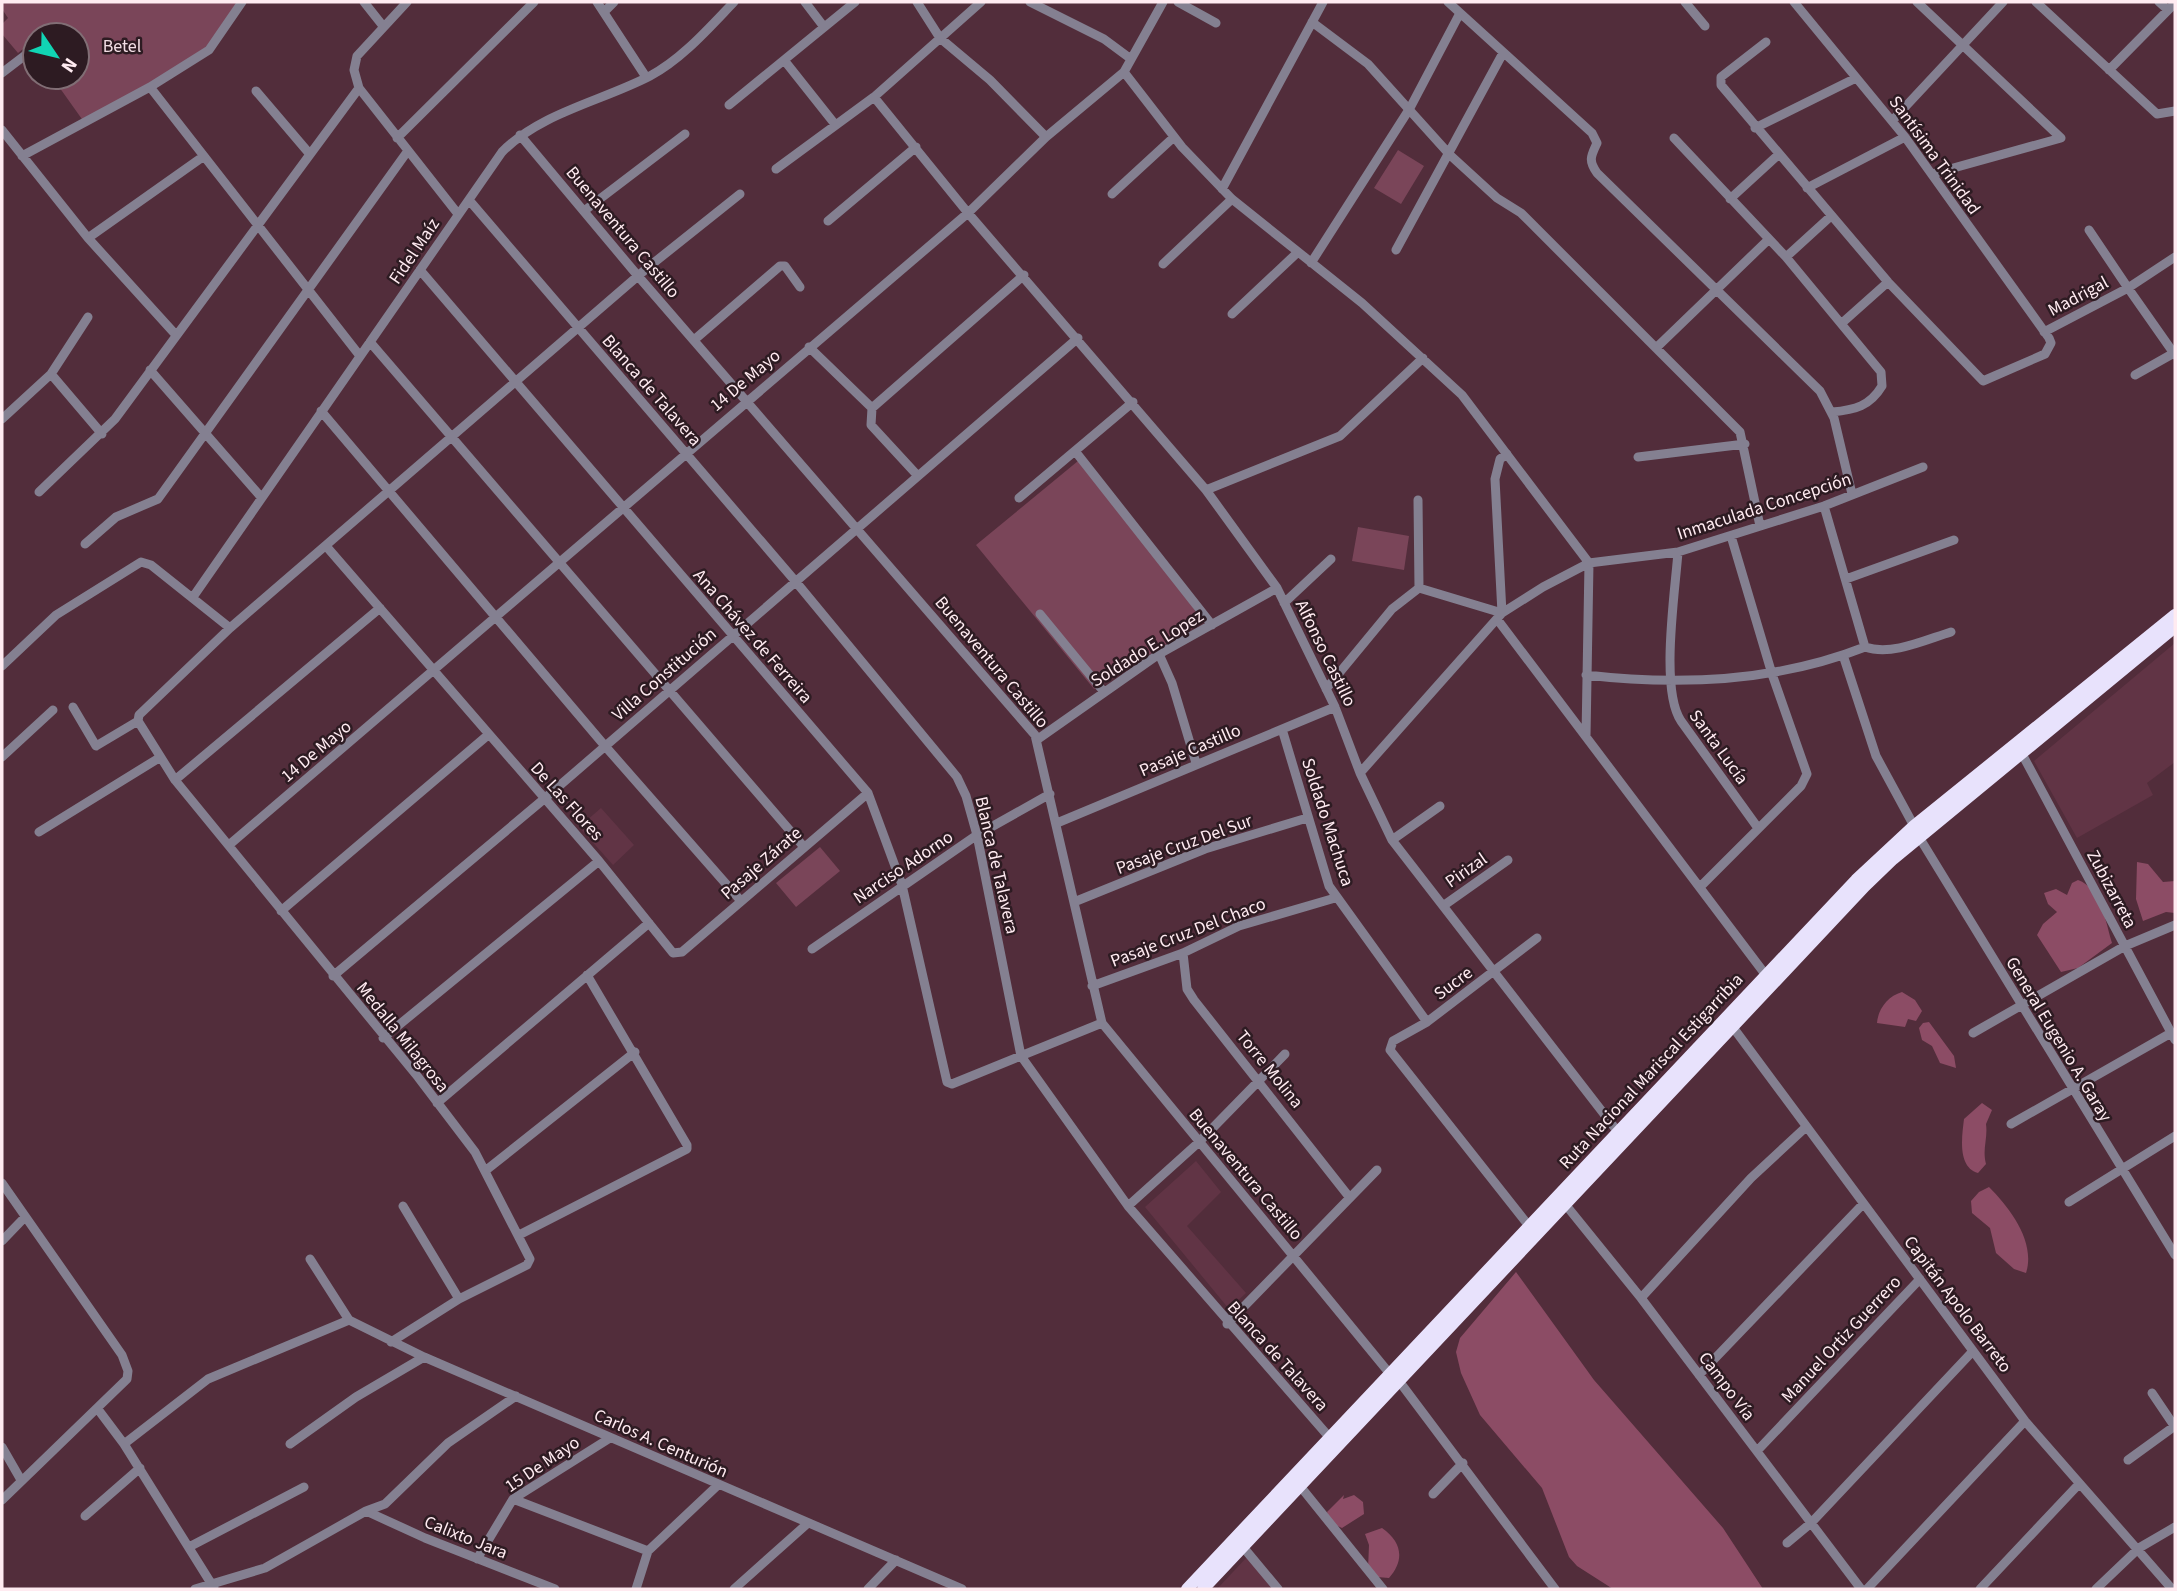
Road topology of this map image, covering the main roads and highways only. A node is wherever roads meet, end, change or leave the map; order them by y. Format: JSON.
{"nodes":[{"id":1,"x":2175,"y":615,"type":"edge"},
{"id":2,"x":2175,"y":627,"type":"edge"},
{"id":3,"x":1917,"y":832,"type":"junction"},
{"id":4,"x":1394,"y":1377,"type":"junction"},
{"id":5,"x":1187,"y":1589,"type":"edge"},
{"id":6,"x":1203,"y":1589,"type":"edge"}],
"edges":[{"from":1,"to":3,"type":"highway","name":"Ruta Nacional Mariscal Estigarribia"},
{"from":2,"to":3,"type":"highway","name":"Ruta Nacional Mariscal Estigarribia"},
{"from":3,"to":4,"type":"highway","name":"Ruta Nacional Mariscal Estigarribia"},
{"from":3,"to":4,"type":"highway","name":"Ruta Nacional Mariscal Estigarribia"},
{"from":4,"to":5,"type":"highway","name":"Ruta Nacional Mariscal Estigarribia"},
{"from":4,"to":6,"type":"highway","name":"Ruta Nacional Mariscal Estigarribia"}]}
